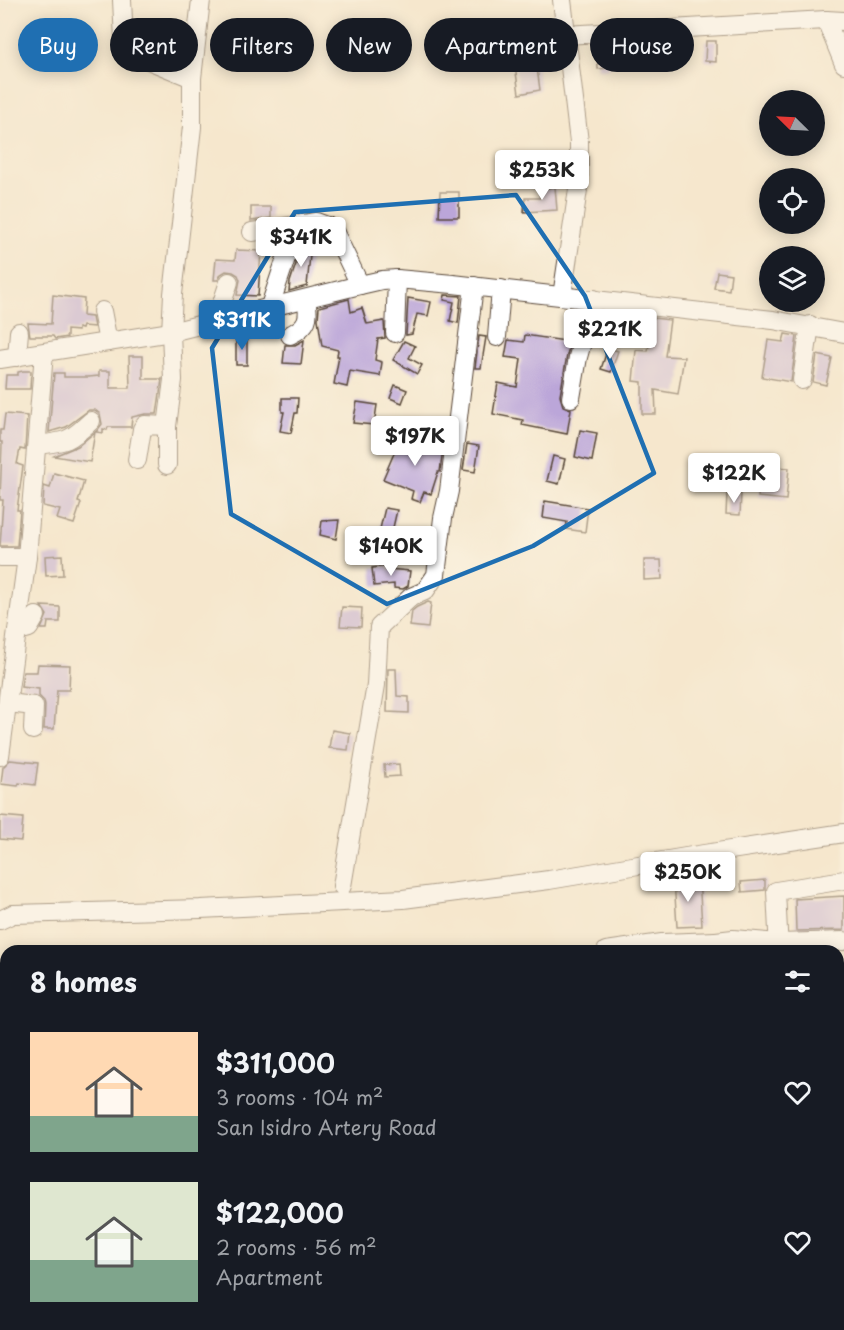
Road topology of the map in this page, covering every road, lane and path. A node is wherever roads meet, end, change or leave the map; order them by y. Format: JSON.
{"nodes":[{"id":1,"x":122,"y":0,"type":"edge"},
{"id":2,"x":201,"y":0,"type":"edge"},
{"id":3,"x":562,"y":0,"type":"edge"},
{"id":4,"x":564,"y":18,"type":"edge"},
{"id":5,"x":826,"y":20,"type":"junction"},
{"id":6,"x":844,"y":21,"type":"edge"},
{"id":7,"x":578,"y":34,"type":"edge"},
{"id":8,"x":844,"y":64,"type":"edge"},
{"id":9,"x":570,"y":72,"type":"edge"},
{"id":10,"x":192,"y":78,"type":"junction"},
{"id":11,"x":252,"y":232,"type":"dead end"},
{"id":12,"x":287,"y":255,"type":"dead end"},
{"id":13,"x":397,"y":279,"type":"junction"},
{"id":14,"x":229,"y":282,"type":"dead end"},
{"id":15,"x":360,"y":285,"type":"junction"},
{"id":16,"x":474,"y":286,"type":"junction"},
{"id":17,"x":501,"y":289,"type":"junction"},
{"id":18,"x":562,"y":296,"type":"junction"},
{"id":19,"x":306,"y":299,"type":"junction"},
{"id":20,"x":594,"y":299,"type":"junction"},
{"id":21,"x":269,"y":309,"type":"junction"},
{"id":22,"x":102,"y":311,"type":"dead end"},
{"id":23,"x":221,"y":321,"type":"junction"},
{"id":24,"x":810,"y":326,"type":"junction"},
{"id":25,"x":19,"y":332,"type":"dead end"},
{"id":26,"x":171,"y":332,"type":"junction"},
{"id":27,"x":395,"y":333,"type":"dead end"},
{"id":28,"x":844,"y":333,"type":"edge"},
{"id":29,"x":290,"y":335,"type":"dead end"},
{"id":30,"x":496,"y":337,"type":"dead end"},
{"id":31,"x":108,"y":342,"type":"junction"},
{"id":32,"x":44,"y":353,"type":"junction"},
{"id":33,"x":9,"y":358,"type":"edge"},
{"id":34,"x":802,"y":380,"type":"dead end"},
{"id":35,"x":571,"y":398,"type":"dead end"},
{"id":36,"x":91,"y":421,"type":"dead end"},
{"id":37,"x":167,"y":426,"type":"junction"},
{"id":38,"x":37,"y":445,"type":"junction"},
{"id":39,"x":138,"y":460,"type":"dead end"},
{"id":40,"x":167,"y":465,"type":"dead end"},
{"id":41,"x":0,"y":557,"type":"edge"},
{"id":42,"x":27,"y":557,"type":"junction"},
{"id":43,"x":36,"y":616,"type":"dead end"},
{"id":44,"x":18,"y":631,"type":"junction"},
{"id":45,"x":8,"y":703,"type":"junction"},
{"id":46,"x":33,"y":730,"type":"dead end"},
{"id":47,"x":0,"y":756,"type":"edge"},
{"id":48,"x":844,"y":833,"type":"edge"},
{"id":49,"x":844,"y":880,"type":"edge"},
{"id":50,"x":342,"y":886,"type":"dead end"},
{"id":51,"x":0,"y":920,"type":"edge"},
{"id":52,"x":844,"y":941,"type":"edge"},
{"id":53,"x":648,"y":945,"type":"edge"},
{"id":54,"x":699,"y":945,"type":"edge"},
{"id":55,"x":719,"y":945,"type":"edge"},
{"id":56,"x":768,"y":945,"type":"edge"},
{"id":57,"x":779,"y":945,"type":"edge"},
{"id":58,"x":801,"y":945,"type":"edge"}],
"edges":[{"from":1,"to":10,"type":"street"},
{"from":2,"to":10,"type":"street"},
{"from":3,"to":4,"type":"street"},
{"from":5,"to":6,"type":"street"},
{"from":5,"to":7,"type":"street"},
{"from":5,"to":8,"type":"street"},
{"from":9,"to":18,"type":"street"},
{"from":10,"to":26,"type":"street"},
{"from":11,"to":15,"type":"street"},
{"from":12,"to":21,"type":"street"},
{"from":13,"to":15,"type":"street"},
{"from":13,"to":16,"type":"street"},
{"from":13,"to":27,"type":"street"},
{"from":14,"to":23,"type":"street"},
{"from":15,"to":19,"type":"street"},
{"from":16,"to":17,"type":"street"},
{"from":16,"to":50,"type":"street"},
{"from":17,"to":18,"type":"street"},
{"from":17,"to":30,"type":"street"},
{"from":18,"to":20,"type":"street"},
{"from":19,"to":21,"type":"street"},
{"from":19,"to":29,"type":"street"},
{"from":20,"to":24,"type":"street"},
{"from":20,"to":35,"type":"street"},
{"from":21,"to":23,"type":"street"},
{"from":22,"to":31,"type":"street"},
{"from":23,"to":26,"type":"street"},
{"from":24,"to":28,"type":"street"},
{"from":24,"to":34,"type":"street"},
{"from":25,"to":33,"type":"street"},
{"from":26,"to":31,"type":"street"},
{"from":26,"to":37,"type":"street"},
{"from":31,"to":32,"type":"street"},
{"from":32,"to":33,"type":"street"},
{"from":32,"to":38,"type":"street"},
{"from":36,"to":38,"type":"street"},
{"from":37,"to":39,"type":"street"},
{"from":37,"to":40,"type":"street"},
{"from":38,"to":42,"type":"street"},
{"from":41,"to":42,"type":"street"},
{"from":42,"to":44,"type":"street"},
{"from":43,"to":44,"type":"street"},
{"from":44,"to":45,"type":"street"},
{"from":45,"to":46,"type":"street"},
{"from":45,"to":47,"type":"street"},
{"from":48,"to":51,"type":"street"},
{"from":49,"to":57,"type":"street"},
{"from":52,"to":58,"type":"street"},
{"from":53,"to":54,"type":"street"},
{"from":55,"to":56,"type":"street"}]}
